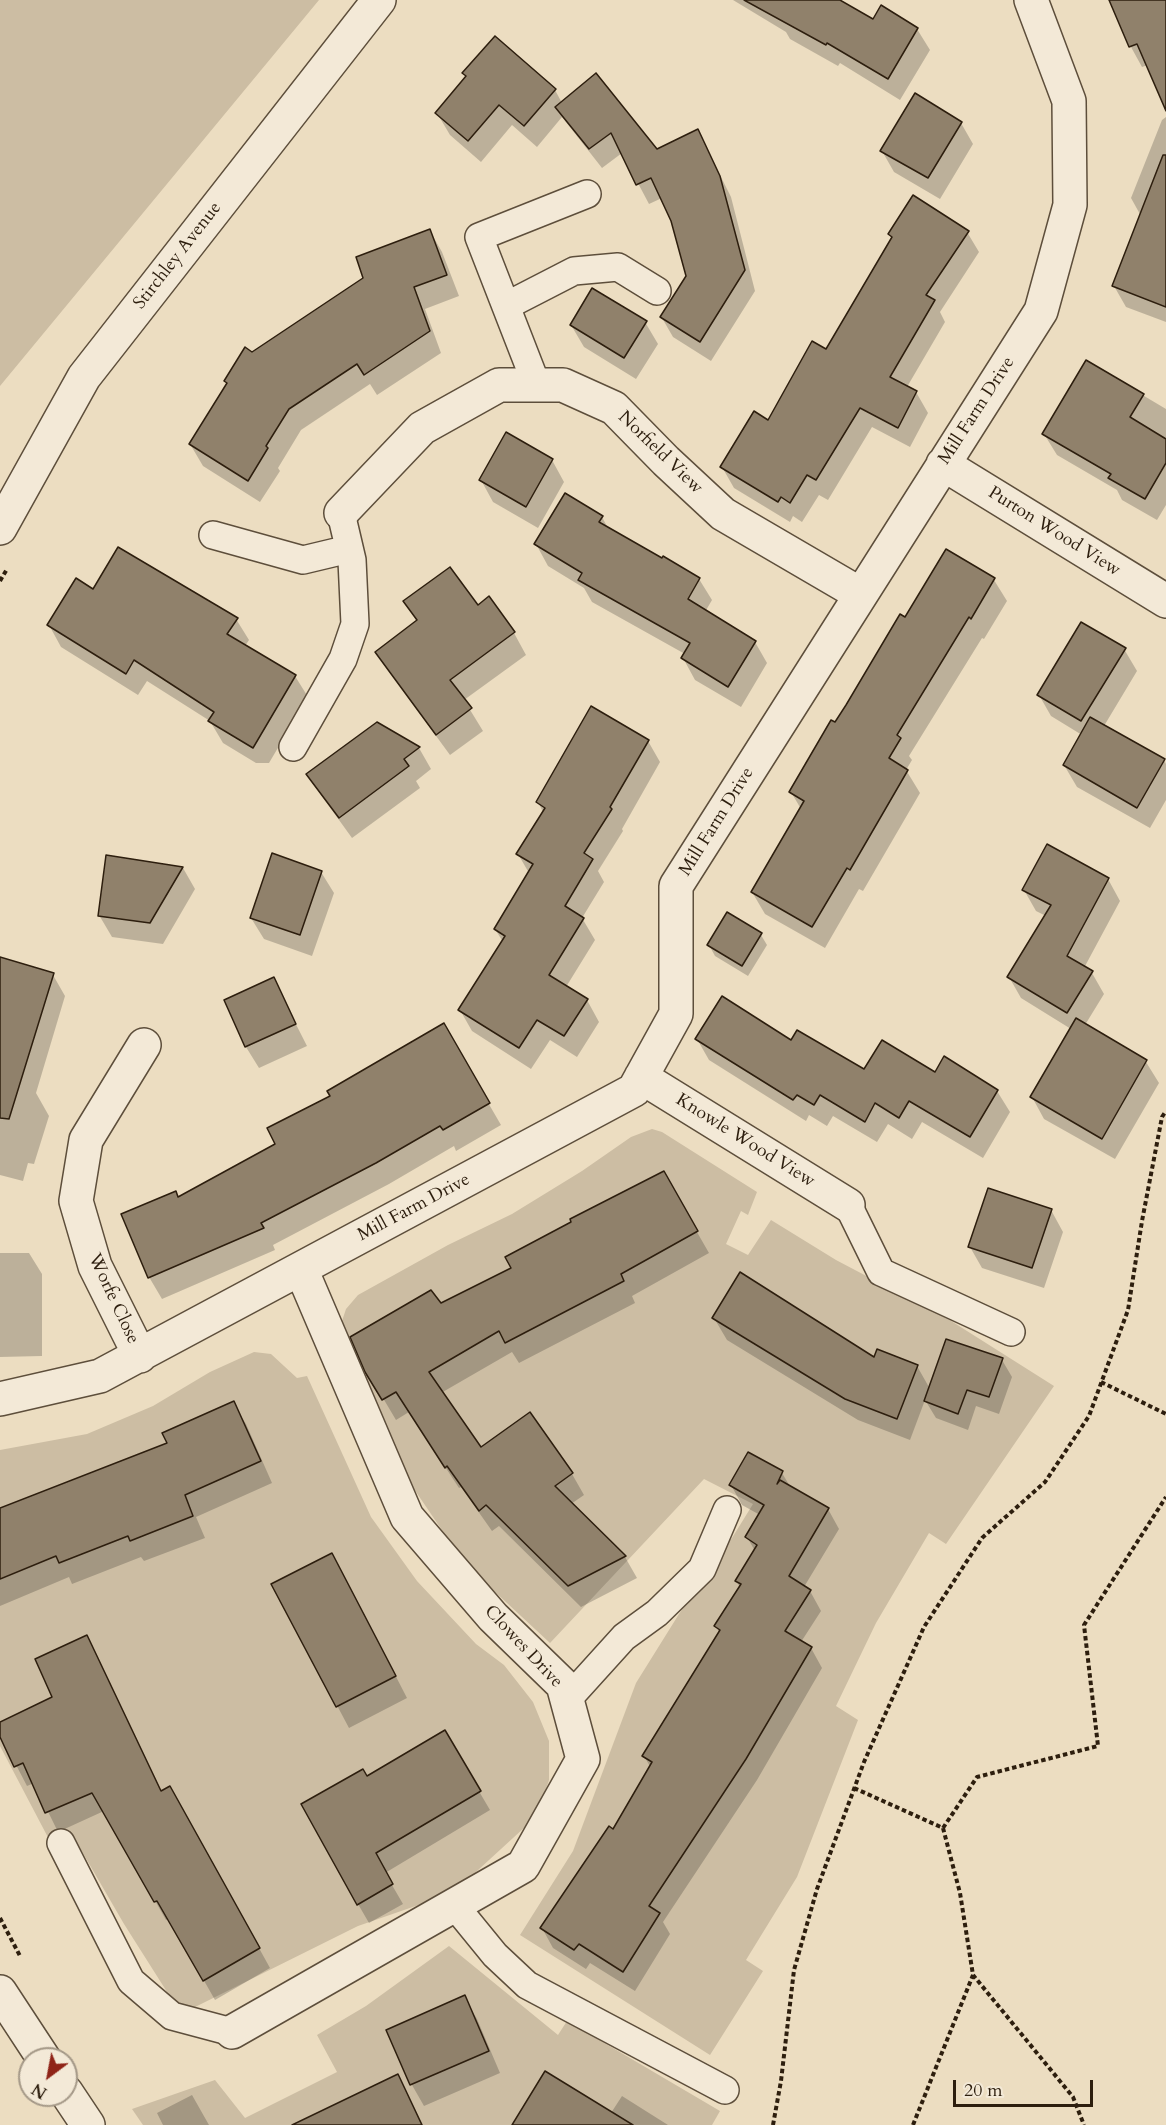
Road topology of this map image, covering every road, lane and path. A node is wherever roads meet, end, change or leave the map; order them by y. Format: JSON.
{"nodes":[{"id":1,"x":379,"y":0,"type":"edge"},
{"id":2,"x":1031,"y":0,"type":"edge"},
{"id":3,"x":587,"y":194,"type":"dead end"},
{"id":4,"x":657,"y":291,"type":"dead end"},
{"id":5,"x":506,"y":306,"type":"junction"},
{"id":6,"x":537,"y":386,"type":"junction"},
{"id":7,"x":943,"y":464,"type":"junction"},
{"id":8,"x":341,"y":513,"type":"joint"},
{"id":9,"x":0,"y":528,"type":"edge"},
{"id":10,"x":213,"y":536,"type":"dead end"},
{"id":11,"x":350,"y":549,"type":"junction"},
{"id":12,"x":860,"y":594,"type":"junction"},
{"id":13,"x":1166,"y":601,"type":"edge"},
{"id":14,"x":293,"y":747,"type":"dead end"},
{"id":15,"x":144,"y":1045,"type":"dead end"},
{"id":16,"x":641,"y":1077,"type":"junction"},
{"id":17,"x":1166,"y":1111,"type":"edge"},
{"id":18,"x":848,"y":1205,"type":"joint"},
{"id":19,"x":302,"y":1269,"type":"junction"},
{"id":20,"x":1011,"y":1332,"type":"dead end"},
{"id":21,"x":140,"y":1356,"type":"junction"},
{"id":22,"x":1101,"y":1382,"type":"junction"},
{"id":23,"x":0,"y":1399,"type":"edge"},
{"id":24,"x":1166,"y":1414,"type":"edge"},
{"id":25,"x":1166,"y":1497,"type":"edge"},
{"id":26,"x":727,"y":1510,"type":"dead end"},
{"id":27,"x":567,"y":1700,"type":"junction"},
{"id":28,"x":855,"y":1788,"type":"junction"},
{"id":29,"x":943,"y":1828,"type":"junction"},
{"id":30,"x":61,"y":1843,"type":"dead end"},
{"id":31,"x":454,"y":1905,"type":"junction"},
{"id":32,"x":973,"y":1974,"type":"junction"},
{"id":33,"x":0,"y":1992,"type":"edge"},
{"id":34,"x":232,"y":2032,"type":"joint"},
{"id":35,"x":36,"y":2047,"type":"edge"},
{"id":36,"x":725,"y":2090,"type":"dead end"},
{"id":37,"x":76,"y":2107,"type":"edge"},
{"id":38,"x":88,"y":2125,"type":"edge"},
{"id":39,"x":773,"y":2125,"type":"edge"},
{"id":40,"x":913,"y":2125,"type":"edge"},
{"id":41,"x":1084,"y":2125,"type":"edge"}],
"edges":[{"from":1,"to":9,"type":"street","name":"Stirchley Avenue"},
{"from":2,"to":7,"type":"street","name":"Mill Farm Drive"},
{"from":3,"to":5,"type":"lane"},
{"from":4,"to":5,"type":"lane"},
{"from":5,"to":6,"type":"lane"},
{"from":6,"to":8,"type":"street","name":"Norfield View"},
{"from":6,"to":12,"type":"street","name":"Norfield View"},
{"from":7,"to":12,"type":"street","name":"Mill Farm Drive"},
{"from":7,"to":13,"type":"street","name":"Purton Wood View"},
{"from":8,"to":11,"type":"lane"},
{"from":10,"to":11,"type":"lane"},
{"from":11,"to":14,"type":"lane"},
{"from":12,"to":16,"type":"street","name":"Mill Farm Drive"},
{"from":15,"to":21,"type":"street","name":"Worfe Close"},
{"from":16,"to":18,"type":"street","name":"Knowle Wood View"},
{"from":16,"to":19,"type":"street","name":"Mill Farm Drive"},
{"from":17,"to":22,"type":"path"},
{"from":18,"to":20,"type":"lane"},
{"from":19,"to":21,"type":"street","name":"Mill Farm Drive"},
{"from":19,"to":27,"type":"street","name":"Clowes Drive"},
{"from":21,"to":23,"type":"street","name":"Mill Farm Drive"},
{"from":22,"to":24,"type":"path"},
{"from":22,"to":28,"type":"path"},
{"from":25,"to":29,"type":"path"},
{"from":26,"to":27,"type":"lane"},
{"from":27,"to":31,"type":"street","name":"Clowes Drive"},
{"from":28,"to":29,"type":"path"},
{"from":28,"to":39,"type":"path"},
{"from":29,"to":32,"type":"path"},
{"from":30,"to":34,"type":"lane"},
{"from":31,"to":34,"type":"street","name":"Clowes Drive"},
{"from":31,"to":36,"type":"lane"},
{"from":32,"to":40,"type":"path"},
{"from":32,"to":41,"type":"path"},
{"from":33,"to":35,"type":"street"},
{"from":37,"to":38,"type":"street"}]}
